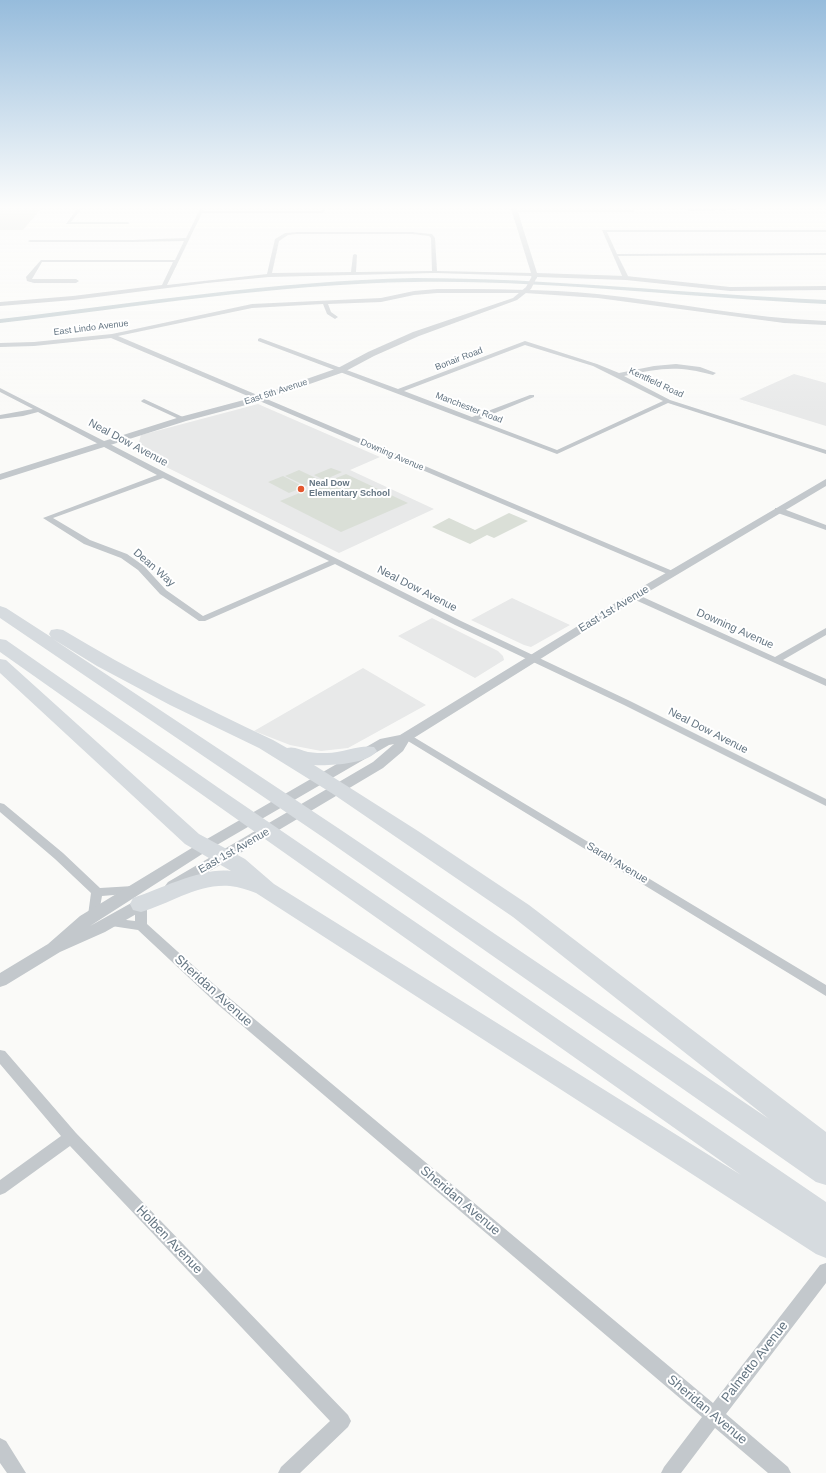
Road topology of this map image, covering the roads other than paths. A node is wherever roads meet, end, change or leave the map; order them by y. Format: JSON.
{"nodes":[{"id":1,"x":29,"y":278,"type":"edge"},
{"id":2,"x":168,"y":278,"type":"edge"},
{"id":3,"x":243,"y":278,"type":"edge"},
{"id":4,"x":533,"y":278,"type":"edge"},
{"id":5,"x":614,"y":278,"type":"edge"},
{"id":6,"x":626,"y":278,"type":"joint"},
{"id":7,"x":76,"y":281,"type":"dead end"},
{"id":8,"x":164,"y":286,"type":"junction"},
{"id":9,"x":826,"y":288,"type":"edge"},
{"id":10,"x":527,"y":290,"type":"junction"},
{"id":11,"x":325,"y":303,"type":"junction"},
{"id":12,"x":0,"y":304,"type":"edge"},
{"id":13,"x":335,"y":317,"type":"dead end"},
{"id":14,"x":826,"y":323,"type":"edge"},
{"id":15,"x":112,"y":336,"type":"junction"},
{"id":16,"x":260,"y":340,"type":"dead end"},
{"id":17,"x":525,"y":343,"type":"joint"},
{"id":18,"x":0,"y":345,"type":"edge"},
{"id":19,"x":341,"y":370,"type":"junction"},
{"id":20,"x":713,"y":373,"type":"dead end"},
{"id":21,"x":618,"y":375,"type":"junction"},
{"id":22,"x":0,"y":390,"type":"edge"},
{"id":23,"x":398,"y":391,"type":"junction"},
{"id":24,"x":532,"y":396,"type":"dead end"},
{"id":25,"x":258,"y":399,"type":"junction"},
{"id":26,"x":144,"y":401,"type":"dead end"},
{"id":27,"x":668,"y":401,"type":"junction"},
{"id":28,"x":37,"y":410,"type":"junction"},
{"id":29,"x":0,"y":417,"type":"edge"},
{"id":30,"x":183,"y":419,"type":"junction"},
{"id":31,"x":474,"y":419,"type":"junction"},
{"id":32,"x":104,"y":443,"type":"junction"},
{"id":33,"x":826,"y":452,"type":"edge"},
{"id":34,"x":163,"y":475,"type":"junction"},
{"id":35,"x":0,"y":477,"type":"edge"},
{"id":36,"x":826,"y":482,"type":"edge"},
{"id":37,"x":778,"y":510,"type":"junction"},
{"id":38,"x":826,"y":528,"type":"edge"},
{"id":39,"x":336,"y":561,"type":"junction"},
{"id":40,"x":672,"y":574,"type":"junction"},
{"id":41,"x":634,"y":596,"type":"junction"},
{"id":42,"x":0,"y":601,"type":"edge"},
{"id":43,"x":0,"y":611,"type":"edge"},
{"id":44,"x":826,"y":631,"type":"edge"},
{"id":45,"x":0,"y":644,"type":"edge"},
{"id":46,"x":533,"y":658,"type":"junction"},
{"id":47,"x":776,"y":660,"type":"junction"},
{"id":48,"x":0,"y":664,"type":"edge"},
{"id":49,"x":826,"y":683,"type":"edge"},
{"id":50,"x":405,"y":737,"type":"junction"},
{"id":51,"x":266,"y":744,"type":"junction"},
{"id":52,"x":367,"y":751,"type":"junction"},
{"id":53,"x":330,"y":783,"type":"junction"},
{"id":54,"x":826,"y":803,"type":"edge"},
{"id":55,"x":0,"y":806,"type":"edge"},
{"id":56,"x":214,"y":852,"type":"junction"},
{"id":57,"x":266,"y":888,"type":"junction"},
{"id":58,"x":97,"y":892,"type":"junction"},
{"id":59,"x":138,"y":897,"type":"junction"},
{"id":60,"x":94,"y":915,"type":"junction"},
{"id":61,"x":109,"y":922,"type":"junction"},
{"id":62,"x":141,"y":926,"type":"junction"},
{"id":63,"x":54,"y":948,"type":"junction"},
{"id":64,"x":0,"y":981,"type":"edge"},
{"id":65,"x":826,"y":991,"type":"edge"},
{"id":66,"x":0,"y":1054,"type":"edge"},
{"id":67,"x":71,"y":1138,"type":"junction"},
{"id":68,"x":819,"y":1156,"type":"edge"},
{"id":69,"x":0,"y":1188,"type":"edge"},
{"id":70,"x":774,"y":1197,"type":"junction"},
{"id":71,"x":826,"y":1218,"type":"edge"},
{"id":72,"x":826,"y":1244,"type":"edge"},
{"id":73,"x":826,"y":1270,"type":"edge"},
{"id":74,"x":714,"y":1415,"type":"junction"},
{"id":75,"x":0,"y":1447,"type":"edge"},
{"id":76,"x":18,"y":1473,"type":"edge"},
{"id":77,"x":287,"y":1473,"type":"edge"},
{"id":78,"x":670,"y":1473,"type":"edge"},
{"id":79,"x":782,"y":1473,"type":"edge"}],
"edges":[{"from":1,"to":7,"type":"street"},
{"from":2,"to":8,"type":"street"},
{"from":3,"to":8,"type":"street"},
{"from":4,"to":10,"type":"street"},
{"from":5,"to":6,"type":"street"},
{"from":6,"to":9,"type":"street"},
{"from":8,"to":12,"type":"street"},
{"from":10,"to":11,"type":"street","name":"East Lindo Avenue"},
{"from":10,"to":14,"type":"street","name":"East Lindo Avenue"},
{"from":10,"to":19,"type":"street","name":"East 5th Avenue"},
{"from":11,"to":13,"type":"street"},
{"from":11,"to":15,"type":"street","name":"East Lindo Avenue"},
{"from":15,"to":18,"type":"street","name":"East Lindo Avenue"},
{"from":15,"to":25,"type":"street","name":"Downing Avenue"},
{"from":16,"to":19,"type":"street","name":"Manchester Road"},
{"from":17,"to":21,"type":"street","name":"Kentfield Road"},
{"from":17,"to":23,"type":"street","name":"Bonair Road"},
{"from":19,"to":23,"type":"street","name":"Manchester Road"},
{"from":19,"to":25,"type":"street","name":"East 5th Avenue"},
{"from":20,"to":21,"type":"street"},
{"from":21,"to":27,"type":"street","name":"Kentfield Road"},
{"from":22,"to":28,"type":"street","name":"Neal Dow Avenue"},
{"from":23,"to":31,"type":"street","name":"Manchester Road"},
{"from":24,"to":31,"type":"street"},
{"from":25,"to":30,"type":"street","name":"East 5th Avenue"},
{"from":25,"to":40,"type":"street","name":"Downing Avenue"},
{"from":26,"to":30,"type":"street"},
{"from":27,"to":31,"type":"street","name":"Manchester Road"},
{"from":27,"to":33,"type":"street","name":"Kentfield Road"},
{"from":28,"to":29,"type":"street"},
{"from":28,"to":32,"type":"street","name":"Neal Dow Avenue"},
{"from":30,"to":32,"type":"street","name":"East 5th Avenue"},
{"from":32,"to":34,"type":"street","name":"Neal Dow Avenue"},
{"from":32,"to":35,"type":"street","name":"East 5th Avenue"},
{"from":34,"to":39,"type":"street","name":"Neal Dow Avenue"},
{"from":34,"to":39,"type":"street","name":"Dean Way"},
{"from":36,"to":37,"type":"street","name":"East 1st Avenue"},
{"from":37,"to":38,"type":"street"},
{"from":37,"to":40,"type":"street","name":"East 1st Avenue"},
{"from":39,"to":46,"type":"street","name":"Neal Dow Avenue"},
{"from":40,"to":41,"type":"street","name":"East 1st Avenue"},
{"from":41,"to":46,"type":"street","name":"East 1st Avenue"},
{"from":41,"to":47,"type":"street","name":"Downing Avenue"},
{"from":42,"to":51,"type":"highway"},
{"from":43,"to":68,"type":"highway"},
{"from":44,"to":47,"type":"street"},
{"from":45,"to":70,"type":"highway"},
{"from":46,"to":50,"type":"street","name":"East 1st Avenue"},
{"from":46,"to":54,"type":"street","name":"Neal Dow Avenue"},
{"from":47,"to":49,"type":"street","name":"Downing Avenue"},
{"from":48,"to":56,"type":"highway"},
{"from":50,"to":52,"type":"street","name":"East 1st Avenue"},
{"from":50,"to":53,"type":"street","name":"East 1st Avenue"},
{"from":50,"to":65,"type":"street","name":"Sarah Avenue"},
{"from":51,"to":52,"type":"highway"},
{"from":51,"to":53,"type":"highway"},
{"from":52,"to":53,"type":"street","name":"East 1st Avenue"},
{"from":53,"to":56,"type":"street","name":"East 1st Avenue"},
{"from":53,"to":56,"type":"street","name":"East 1st Avenue"},
{"from":53,"to":68,"type":"highway"},
{"from":55,"to":58,"type":"street"},
{"from":56,"to":57,"type":"highway"},
{"from":56,"to":59,"type":"street","name":"East 1st Avenue"},
{"from":56,"to":59,"type":"street","name":"East 1st Avenue"},
{"from":57,"to":59,"type":"highway"},
{"from":57,"to":70,"type":"highway"},
{"from":58,"to":59,"type":"street"},
{"from":58,"to":60,"type":"street"},
{"from":59,"to":60,"type":"street","name":"East 1st Avenue"},
{"from":59,"to":61,"type":"street","name":"East 1st Avenue"},
{"from":59,"to":62,"type":"street"},
{"from":60,"to":63,"type":"street","name":"East 1st Avenue"},
{"from":61,"to":62,"type":"street"},
{"from":61,"to":63,"type":"street","name":"East 1st Avenue"},
{"from":62,"to":74,"type":"street","name":"Sheridan Avenue"},
{"from":63,"to":64,"type":"street","name":"East 1st Avenue"},
{"from":66,"to":67,"type":"street","name":"Holben Avenue"},
{"from":67,"to":69,"type":"street"},
{"from":67,"to":77,"type":"street","name":"Holben Avenue"},
{"from":70,"to":71,"type":"highway"},
{"from":70,"to":72,"type":"highway"},
{"from":73,"to":74,"type":"street","name":"Palmetto Avenue"},
{"from":74,"to":78,"type":"street","name":"Palmetto Avenue"},
{"from":74,"to":79,"type":"street","name":"Sheridan Avenue"},
{"from":75,"to":76,"type":"street"}]}
